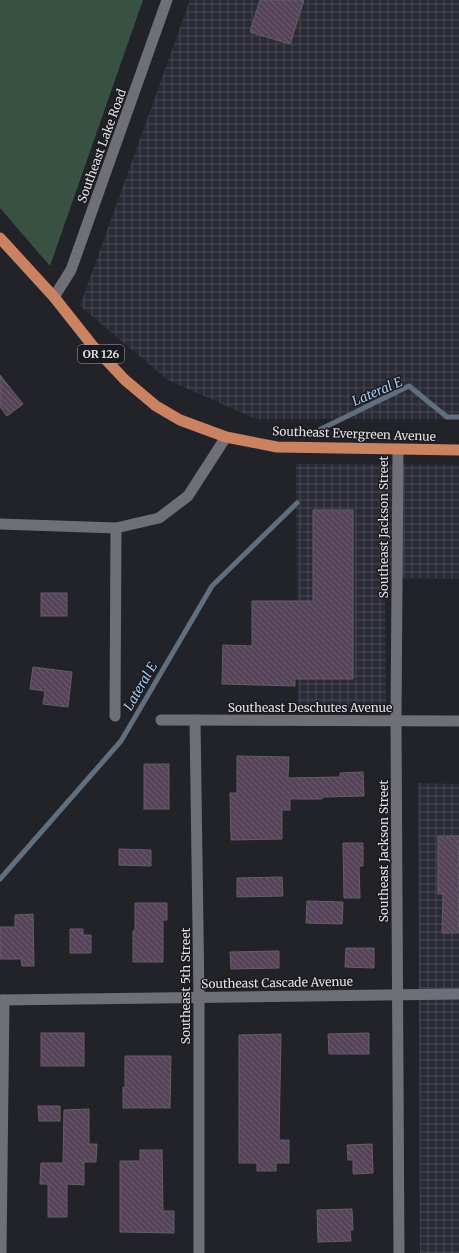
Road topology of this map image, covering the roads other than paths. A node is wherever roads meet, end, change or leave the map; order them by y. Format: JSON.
{"nodes":[{"id":1,"x":167,"y":0,"type":"edge"},
{"id":2,"x":0,"y":238,"type":"edge"},
{"id":3,"x":54,"y":297,"type":"junction"},
{"id":4,"x":226,"y":438,"type":"junction"},
{"id":5,"x":398,"y":449,"type":"junction"},
{"id":6,"x":459,"y":450,"type":"edge"},
{"id":7,"x":0,"y":524,"type":"edge"},
{"id":8,"x":116,"y":528,"type":"junction"},
{"id":9,"x":115,"y":716,"type":"dead end"},
{"id":10,"x":161,"y":720,"type":"dead end"},
{"id":11,"x":195,"y":720,"type":"junction"},
{"id":12,"x":396,"y":721,"type":"junction"},
{"id":13,"x":459,"y":721,"type":"edge"},
{"id":14,"x":398,"y":994,"type":"junction"},
{"id":15,"x":459,"y":994,"type":"edge"},
{"id":16,"x":199,"y":998,"type":"junction"},
{"id":17,"x":2,"y":1000,"type":"edge"},
{"id":18,"x":1,"y":1253,"type":"edge"},
{"id":19,"x":199,"y":1253,"type":"edge"},
{"id":20,"x":399,"y":1253,"type":"edge"}],
"edges":[{"from":1,"to":3,"type":"street","name":"Southeast Lake Road"},
{"from":2,"to":3,"type":"highway","number":"OR 126"},
{"from":3,"to":4,"type":"highway","number":"OR 126"},
{"from":4,"to":5,"type":"highway","name":"Southeast Evergreen Avenue","number":"OR 126"},
{"from":4,"to":8,"type":"street"},
{"from":5,"to":6,"type":"highway","name":"Southeast Evergreen Avenue","number":"OR 126"},
{"from":5,"to":12,"type":"street","name":"Southeast Jackson Street"},
{"from":7,"to":8,"type":"street"},
{"from":8,"to":9,"type":"street"},
{"from":10,"to":11,"type":"street","name":"Southeast Deschutes Avenue"},
{"from":11,"to":12,"type":"street","name":"Southeast Deschutes Avenue"},
{"from":11,"to":16,"type":"street","name":"Southeast 5th Street"},
{"from":12,"to":13,"type":"street","name":"Southeast Deschutes Avenue"},
{"from":12,"to":14,"type":"street","name":"Southeast Jackson Street"},
{"from":14,"to":15,"type":"street","name":"Southeast Cascade Avenue"},
{"from":14,"to":16,"type":"street","name":"Southeast Cascade Avenue"},
{"from":14,"to":20,"type":"street","name":"Southeast Jackson Street"},
{"from":16,"to":17,"type":"street","name":"Southeast Cascade Avenue"},
{"from":16,"to":19,"type":"street","name":"Southeast 5th Street"},
{"from":17,"to":18,"type":"street"}]}
